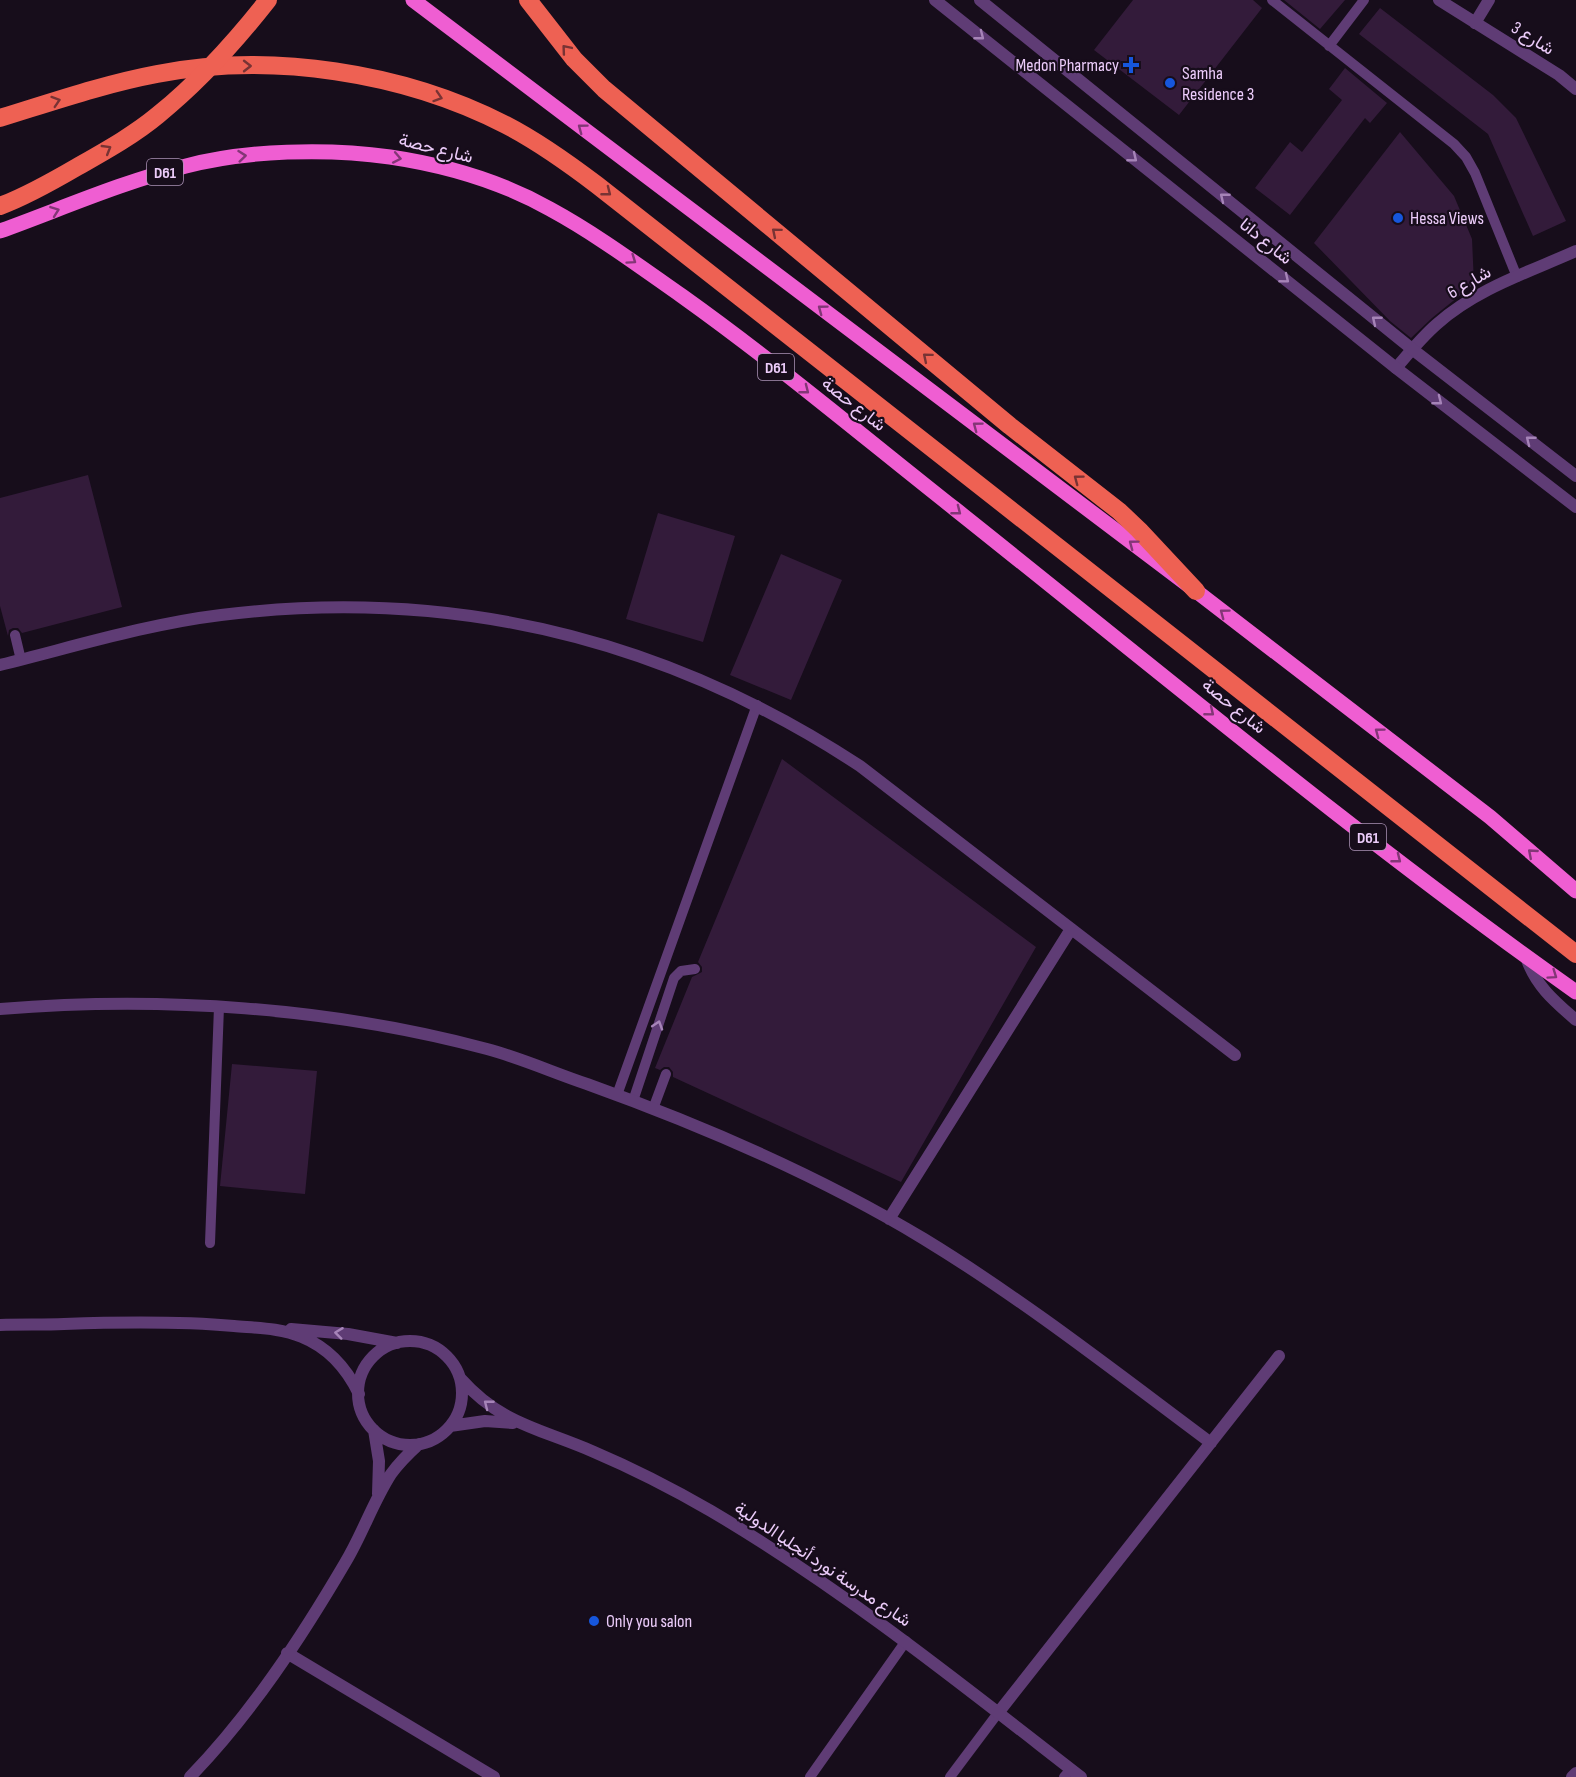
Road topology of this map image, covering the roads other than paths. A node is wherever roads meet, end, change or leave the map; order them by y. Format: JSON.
{"nodes":[{"id":1,"x":268,"y":0,"type":"edge"},
{"id":2,"x":413,"y":0,"type":"edge"},
{"id":3,"x":528,"y":0,"type":"edge"},
{"id":4,"x":934,"y":0,"type":"edge"},
{"id":5,"x":980,"y":0,"type":"edge"},
{"id":6,"x":1272,"y":0,"type":"edge"},
{"id":7,"x":1364,"y":0,"type":"edge"},
{"id":8,"x":1438,"y":0,"type":"edge"},
{"id":9,"x":1489,"y":0,"type":"edge"},
{"id":10,"x":1475,"y":23,"type":"junction"},
{"id":11,"x":1329,"y":46,"type":"junction"},
{"id":12,"x":1576,"y":89,"type":"edge"},
{"id":13,"x":0,"y":118,"type":"edge"},
{"id":14,"x":0,"y":206,"type":"edge"},
{"id":15,"x":0,"y":231,"type":"edge"},
{"id":16,"x":1576,"y":250,"type":"edge"},
{"id":17,"x":1517,"y":277,"type":"junction"},
{"id":18,"x":1412,"y":349,"type":"junction"},
{"id":19,"x":1396,"y":368,"type":"junction"},
{"id":20,"x":1576,"y":476,"type":"edge"},
{"id":21,"x":1576,"y":507,"type":"edge"},
{"id":22,"x":1196,"y":591,"type":"junction"},
{"id":23,"x":15,"y":635,"type":"dead end"},
{"id":24,"x":21,"y":660,"type":"junction"},
{"id":25,"x":0,"y":665,"type":"edge"},
{"id":26,"x":757,"y":705,"type":"junction"},
{"id":27,"x":1576,"y":891,"type":"edge"},
{"id":28,"x":1071,"y":929,"type":"junction"},
{"id":29,"x":1576,"y":954,"type":"edge"},
{"id":30,"x":1527,"y":957,"type":"junction"},
{"id":31,"x":695,"y":969,"type":"dead end"},
{"id":32,"x":1576,"y":992,"type":"edge"},
{"id":33,"x":219,"y":1007,"type":"junction"},
{"id":34,"x":0,"y":1009,"type":"edge"},
{"id":35,"x":1576,"y":1020,"type":"edge"},
{"id":36,"x":660,"y":1054,"type":"dead end"},
{"id":37,"x":1235,"y":1055,"type":"dead end"},
{"id":38,"x":647,"y":1057,"type":"junction"},
{"id":39,"x":666,"y":1074,"type":"dead end"},
{"id":40,"x":617,"y":1095,"type":"junction"},
{"id":41,"x":633,"y":1101,"type":"junction"},
{"id":42,"x":653,"y":1109,"type":"junction"},
{"id":43,"x":889,"y":1219,"type":"junction"},
{"id":44,"x":210,"y":1243,"type":"dead end"},
{"id":45,"x":0,"y":1325,"type":"edge"},
{"id":46,"x":272,"y":1329,"type":"junction"},
{"id":47,"x":397,"y":1343,"type":"junction"},
{"id":48,"x":1279,"y":1356,"type":"dead end"},
{"id":49,"x":460,"y":1378,"type":"junction"},
{"id":50,"x":358,"y":1394,"type":"junction"},
{"id":51,"x":520,"y":1425,"type":"junction"},
{"id":52,"x":450,"y":1426,"type":"junction"},
{"id":53,"x":374,"y":1430,"type":"junction"},
{"id":54,"x":1211,"y":1443,"type":"junction"},
{"id":55,"x":419,"y":1444,"type":"junction"},
{"id":56,"x":374,"y":1509,"type":"junction"},
{"id":57,"x":906,"y":1641,"type":"junction"},
{"id":58,"x":287,"y":1653,"type":"junction"},
{"id":59,"x":998,"y":1713,"type":"junction"},
{"id":60,"x":1576,"y":1773,"type":"edge"},
{"id":61,"x":1072,"y":1774,"type":"edge"},
{"id":62,"x":190,"y":1777,"type":"edge"},
{"id":63,"x":494,"y":1777,"type":"edge"},
{"id":64,"x":810,"y":1777,"type":"edge"},
{"id":65,"x":950,"y":1777,"type":"edge"},
{"id":66,"x":1572,"y":1777,"type":"edge"}],
"edges":[{"from":14,"to":1,"type":"highway","one_way":true,"bridge":true},
{"from":22,"to":2,"type":"main road","one_way":true},
{"from":22,"to":3,"type":"highway","one_way":true},
{"from":4,"to":19,"type":"street","name":"شارع دانا","one_way":true},
{"from":18,"to":5,"type":"street","name":"شارع دانا","one_way":true},
{"from":6,"to":11,"type":"lane"},
{"from":7,"to":11,"type":"lane"},
{"from":8,"to":10,"type":"street","name":"شارع 3"},
{"from":9,"to":10,"type":"street"},
{"from":10,"to":12,"type":"street","name":"شارع 3"},
{"from":11,"to":17,"type":"lane"},
{"from":13,"to":29,"type":"highway","one_way":true},
{"from":15,"to":30,"type":"main road","name":"شارع حصة","number":"D61","one_way":true},
{"from":16,"to":17,"type":"street","name":"شارع 6"},
{"from":17,"to":18,"type":"street","name":"شارع 6"},
{"from":18,"to":19,"type":"street","name":"شارع 6"},
{"from":20,"to":18,"type":"street","name":"شارع دانا","one_way":true},
{"from":19,"to":21,"type":"street","name":"شارع دانا","one_way":true},
{"from":27,"to":22,"type":"main road","one_way":true},
{"from":23,"to":24,"type":"lane"},
{"from":24,"to":25,"type":"street"},
{"from":24,"to":26,"type":"street"},
{"from":26,"to":28,"type":"street"},
{"from":26,"to":40,"type":"lane"},
{"from":28,"to":37,"type":"street"},
{"from":28,"to":43,"type":"street"},
{"from":30,"to":32,"type":"main road","name":"شارع حصة","number":"D61","one_way":true},
{"from":30,"to":35,"type":"street"},
{"from":38,"to":31,"type":"lane","one_way":true},
{"from":33,"to":34,"type":"street"},
{"from":33,"to":40,"type":"street"},
{"from":33,"to":44,"type":"lane"},
{"from":36,"to":38,"type":"lane"},
{"from":38,"to":41,"type":"lane"},
{"from":39,"to":42,"type":"lane"},
{"from":40,"to":41,"type":"street"},
{"from":41,"to":42,"type":"street"},
{"from":42,"to":43,"type":"street"},
{"from":43,"to":54,"type":"street"},
{"from":45,"to":46,"type":"street"},
{"from":47,"to":46,"type":"street","one_way":true},
{"from":46,"to":50,"type":"street"},
{"from":47,"to":49,"type":"street"},
{"from":47,"to":50,"type":"street"},
{"from":48,"to":54,"type":"street"},
{"from":51,"to":49,"type":"street","name":"شارع مدرسة نورد أنجليا الدولية","one_way":true},
{"from":49,"to":52,"type":"street"},
{"from":50,"to":53,"type":"street"},
{"from":51,"to":52,"type":"street","name":"شارع مدرسة نورد أنجليا الدولية"},
{"from":51,"to":57,"type":"street","name":"شارع مدرسة نورد أنجليا الدولية"},
{"from":52,"to":55,"type":"street"},
{"from":53,"to":55,"type":"street"},
{"from":53,"to":56,"type":"street"},
{"from":54,"to":59,"type":"street"},
{"from":55,"to":56,"type":"street"},
{"from":56,"to":58,"type":"street"},
{"from":57,"to":59,"type":"street","name":"شارع مدرسة نورد أنجليا الدولية"},
{"from":57,"to":64,"type":"lane"},
{"from":58,"to":62,"type":"street"},
{"from":58,"to":63,"type":"street"},
{"from":59,"to":61,"type":"street","name":"شارع مدرسة نورد أنجليا الدولية"},
{"from":59,"to":65,"type":"lane"},
{"from":60,"to":66,"type":"street"}]}
